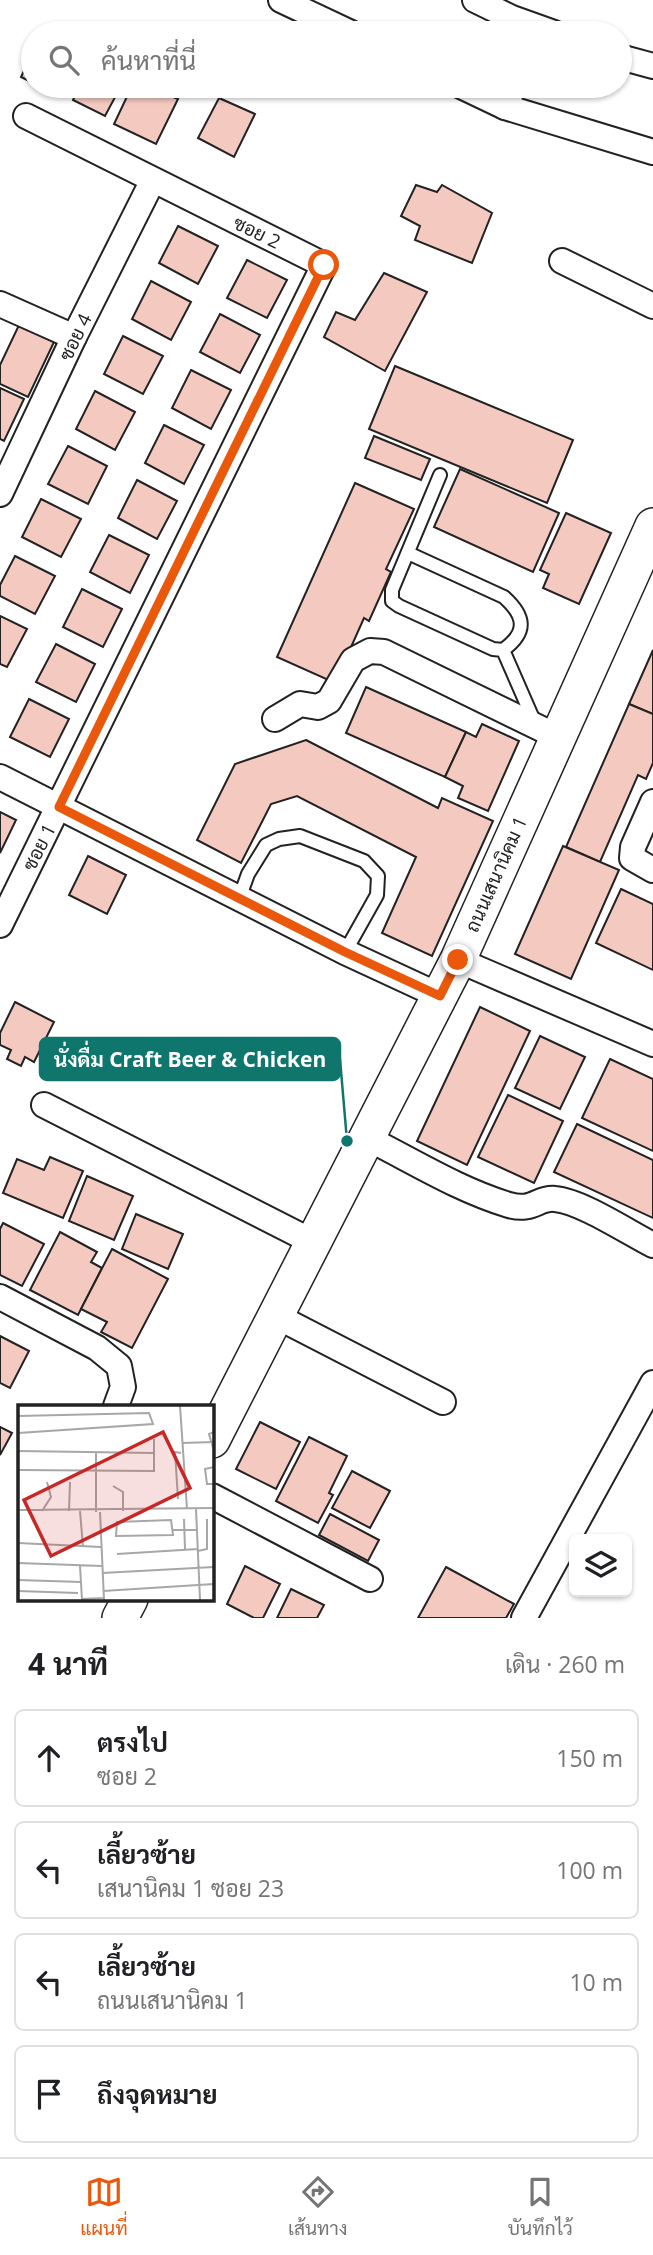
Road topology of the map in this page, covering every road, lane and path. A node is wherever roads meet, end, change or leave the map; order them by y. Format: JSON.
{"nodes":[{"id":1,"x":281,"y":0,"type":"edge"},
{"id":2,"x":475,"y":0,"type":"edge"},
{"id":3,"x":517,"y":9,"type":"edge"},
{"id":4,"x":326,"y":21,"type":"edge"},
{"id":5,"x":531,"y":21,"type":"edge"},
{"id":6,"x":632,"y":60,"type":"edge"},
{"id":7,"x":653,"y":66,"type":"edge"},
{"id":8,"x":515,"y":98,"type":"edge"},
{"id":9,"x":26,"y":116,"type":"dead end"},
{"id":10,"x":653,"y":152,"type":"edge"},
{"id":11,"x":153,"y":180,"type":"junction"},
{"id":12,"x":562,"y":261,"type":"dead end"},
{"id":13,"x":0,"y":304,"type":"edge"},
{"id":14,"x":653,"y":306,"type":"edge"},
{"id":15,"x":74,"y":337,"type":"junction"},
{"id":16,"x":440,"y":474,"type":"dead end"},
{"id":17,"x":3,"y":481,"type":"edge"},
{"id":18,"x":653,"y":526,"type":"edge"},
{"id":19,"x":408,"y":553,"type":"junction"},
{"id":20,"x":503,"y":650,"type":"junction"},
{"id":21,"x":275,"y":719,"type":"dead end"},
{"id":22,"x":548,"y":732,"type":"junction"},
{"id":23,"x":0,"y":777,"type":"edge"},
{"id":24,"x":653,"y":802,"type":"edge"},
{"id":25,"x":59,"y":807,"type":"junction"},
{"id":26,"x":653,"y":870,"type":"edge"},
{"id":27,"x":239,"y":899,"type":"junction"},
{"id":28,"x":0,"y":925,"type":"edge"},
{"id":29,"x":345,"y":952,"type":"junction"},
{"id":30,"x":458,"y":960,"type":"junction"},
{"id":31,"x":440,"y":996,"type":"junction"},
{"id":32,"x":653,"y":1044,"type":"edge"},
{"id":33,"x":44,"y":1105,"type":"dead end"},
{"id":34,"x":367,"y":1138,"type":"junction"},
{"id":35,"x":313,"y":1242,"type":"junction"},
{"id":36,"x":653,"y":1245,"type":"edge"},
{"id":37,"x":0,"y":1297,"type":"edge"},
{"id":38,"x":276,"y":1316,"type":"junction"},
{"id":39,"x":653,"y":1383,"type":"edge"},
{"id":40,"x":443,"y":1402,"type":"dead end"},
{"id":41,"x":116,"y":1405,"type":"edge"},
{"id":42,"x":214,"y":1436,"type":"edge"},
{"id":43,"x":214,"y":1497,"type":"edge"},
{"id":44,"x":370,"y":1579,"type":"dead end"},
{"id":45,"x":129,"y":1601,"type":"edge"},
{"id":46,"x":120,"y":1618,"type":"edge"},
{"id":47,"x":524,"y":1618,"type":"edge"}],
"edges":[{"from":1,"to":4,"type":"street"},
{"from":2,"to":3,"type":"street"},
{"from":3,"to":5,"type":"street"},
{"from":6,"to":7,"type":"street"},
{"from":8,"to":10,"type":"street"},
{"from":9,"to":11,"type":"street","name":"ซอย 2"},
{"from":11,"to":15,"type":"street","name":"ซอย 4"},
{"from":11,"to":25,"type":"street","name":"ซอย 2"},
{"from":12,"to":14,"type":"street"},
{"from":13,"to":15,"type":"street"},
{"from":15,"to":17,"type":"street","name":"ซอย 4"},
{"from":16,"to":19,"type":"lane"},
{"from":18,"to":22,"type":"street","name":"ถนนเสนานิคม 1"},
{"from":19,"to":20,"type":"lane"},
{"from":19,"to":20,"type":"lane"},
{"from":20,"to":22,"type":"lane"},
{"from":21,"to":22,"type":"street"},
{"from":22,"to":30,"type":"street","name":"ถนนเสนานิคม 1"},
{"from":23,"to":25,"type":"street"},
{"from":24,"to":26,"type":"street"},
{"from":25,"to":27,"type":"street"},
{"from":25,"to":28,"type":"street","name":"ซอย 1"},
{"from":27,"to":29,"type":"street"},
{"from":27,"to":29,"type":"lane"},
{"from":29,"to":31,"type":"street"},
{"from":30,"to":31,"type":"street","name":"ถนนเสนานิคม 1"},
{"from":30,"to":32,"type":"street"},
{"from":31,"to":34,"type":"street","name":"ถนนเสนานิคม 1"},
{"from":33,"to":35,"type":"street"},
{"from":34,"to":35,"type":"street","name":"ถนนเสนานิคม 1"},
{"from":34,"to":36,"type":"street"},
{"from":35,"to":38,"type":"street","name":"ถนนเสนานิคม 1"},
{"from":37,"to":41,"type":"street"},
{"from":38,"to":40,"type":"street"},
{"from":38,"to":42,"type":"street","name":"ถนนเสนานิคม 1"},
{"from":39,"to":47,"type":"street"},
{"from":43,"to":44,"type":"street"},
{"from":45,"to":46,"type":"street"}]}
